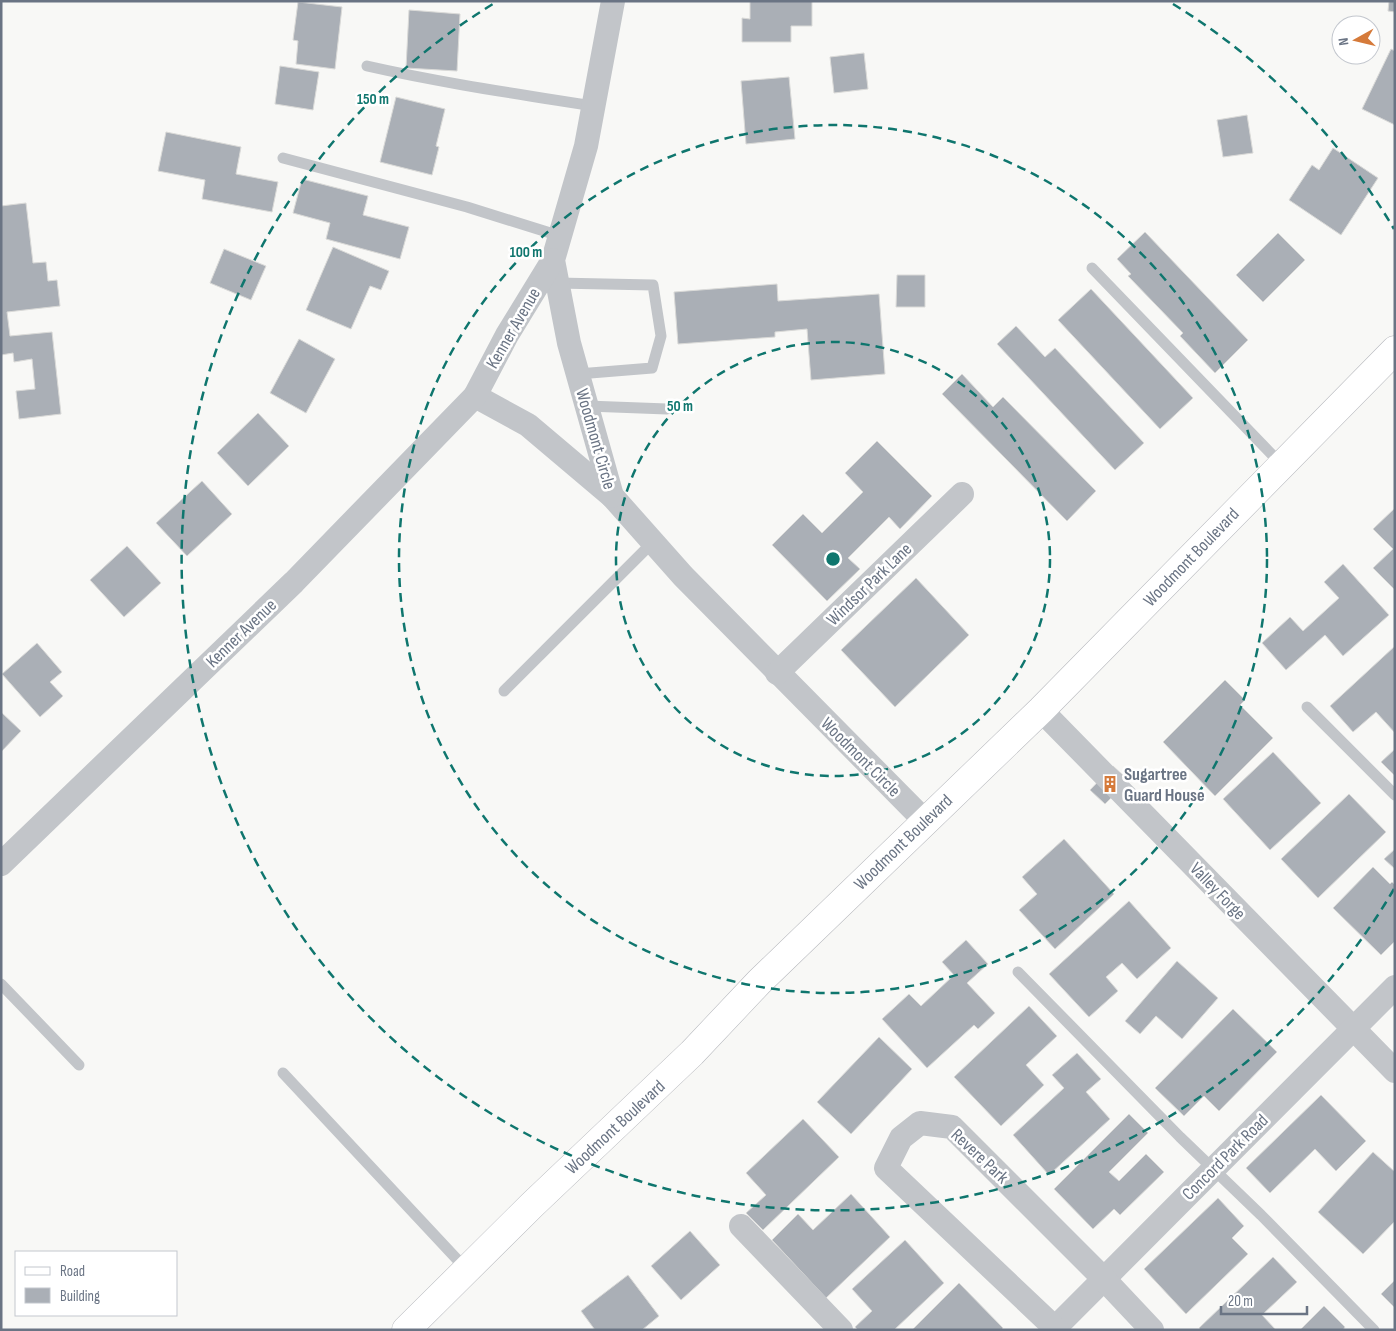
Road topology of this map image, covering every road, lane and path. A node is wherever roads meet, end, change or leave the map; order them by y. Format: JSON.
{"nodes":[{"id":1,"x":613,"y":1,"type":"edge"},
{"id":2,"x":367,"y":66,"type":"dead end"},
{"id":3,"x":593,"y":106,"type":"junction"},
{"id":4,"x":282,"y":158,"type":"dead end"},
{"id":5,"x":560,"y":236,"type":"junction"},
{"id":6,"x":1092,"y":268,"type":"dead end"},
{"id":7,"x":555,"y":272,"type":"junction"},
{"id":8,"x":1395,"y":350,"type":"edge"},
{"id":9,"x":578,"y":374,"type":"junction"},
{"id":10,"x":474,"y":396,"type":"junction"},
{"id":11,"x":587,"y":406,"type":"junction"},
{"id":12,"x":667,"y":409,"type":"dead end"},
{"id":13,"x":1282,"y":465,"type":"junction"},
{"id":14,"x":962,"y":494,"type":"dead end"},
{"id":15,"x":612,"y":496,"type":"junction"},
{"id":16,"x":653,"y":542,"type":"junction"},
{"id":17,"x":777,"y":673,"type":"junction"},
{"id":18,"x":504,"y":691,"type":"dead end"},
{"id":19,"x":1307,"y":707,"type":"dead end"},
{"id":20,"x":1041,"y":710,"type":"junction"},
{"id":21,"x":1395,"y":795,"type":"edge"},
{"id":22,"x":925,"y":821,"type":"junction"},
{"id":23,"x":1,"y":864,"type":"edge"},
{"id":24,"x":1018,"y":972,"type":"dead end"},
{"id":25,"x":1,"y":984,"type":"edge"},
{"id":26,"x":1395,"y":987,"type":"edge"},
{"id":27,"x":1353,"y":1029,"type":"junction"},
{"id":28,"x":79,"y":1065,"type":"dead end"},
{"id":29,"x":1395,"y":1071,"type":"edge"},
{"id":30,"x":283,"y":1072,"type":"dead end"},
{"id":31,"x":1213,"y":1169,"type":"junction"},
{"id":32,"x":741,"y":1226,"type":"dead end"},
{"id":33,"x":466,"y":1270,"type":"junction"},
{"id":34,"x":1104,"y":1279,"type":"junction"},
{"id":35,"x":1055,"y":1329,"type":"edge"},
{"id":36,"x":406,"y":1330,"type":"edge"},
{"id":37,"x":841,"y":1330,"type":"edge"},
{"id":38,"x":1152,"y":1330,"type":"edge"},
{"id":39,"x":1374,"y":1330,"type":"edge"}],
"edges":[{"from":1,"to":3,"type":"street","name":"Woodmont Circle"},
{"from":2,"to":3,"type":"lane"},
{"from":3,"to":5,"type":"street","name":"Woodmont Circle"},
{"from":4,"to":5,"type":"lane"},
{"from":5,"to":7,"type":"street","name":"Woodmont Circle"},
{"from":6,"to":13,"type":"lane"},
{"from":7,"to":9,"type":"street","name":"Woodmont Circle"},
{"from":7,"to":9,"type":"lane"},
{"from":7,"to":10,"type":"street","name":"Kenner Avenue"},
{"from":8,"to":13,"type":"main road","name":"Woodmont Boulevard"},
{"from":9,"to":11,"type":"street","name":"Woodmont Circle"},
{"from":10,"to":15,"type":"street"},
{"from":10,"to":23,"type":"street","name":"Kenner Avenue"},
{"from":11,"to":12,"type":"lane"},
{"from":11,"to":15,"type":"street","name":"Woodmont Circle"},
{"from":13,"to":20,"type":"main road","name":"Woodmont Boulevard"},
{"from":14,"to":17,"type":"street","name":"Windsor Park Lane"},
{"from":15,"to":16,"type":"street","name":"Woodmont Circle"},
{"from":16,"to":17,"type":"street","name":"Woodmont Circle"},
{"from":16,"to":18,"type":"lane"},
{"from":17,"to":22,"type":"street","name":"Woodmont Circle"},
{"from":19,"to":21,"type":"lane"},
{"from":20,"to":22,"type":"main road","name":"Woodmont Boulevard"},
{"from":20,"to":27,"type":"street","name":"Valley Forge"},
{"from":22,"to":33,"type":"main road","name":"Woodmont Boulevard"},
{"from":24,"to":31,"type":"lane"},
{"from":25,"to":28,"type":"lane"},
{"from":26,"to":27,"type":"street","name":"Concord Park Road"},
{"from":27,"to":29,"type":"street","name":"Valley Forge"},
{"from":27,"to":31,"type":"street","name":"Concord Park Road"},
{"from":30,"to":33,"type":"lane"},
{"from":31,"to":34,"type":"street","name":"Concord Park Road"},
{"from":31,"to":39,"type":"lane"},
{"from":32,"to":37,"type":"street"},
{"from":33,"to":36,"type":"main road","name":"Woodmont Boulevard"},
{"from":34,"to":35,"type":"street","name":"Concord Park Road"},
{"from":34,"to":35,"type":"street","name":"Revere Park"},
{"from":34,"to":38,"type":"street","name":"Revere Park"}]}
